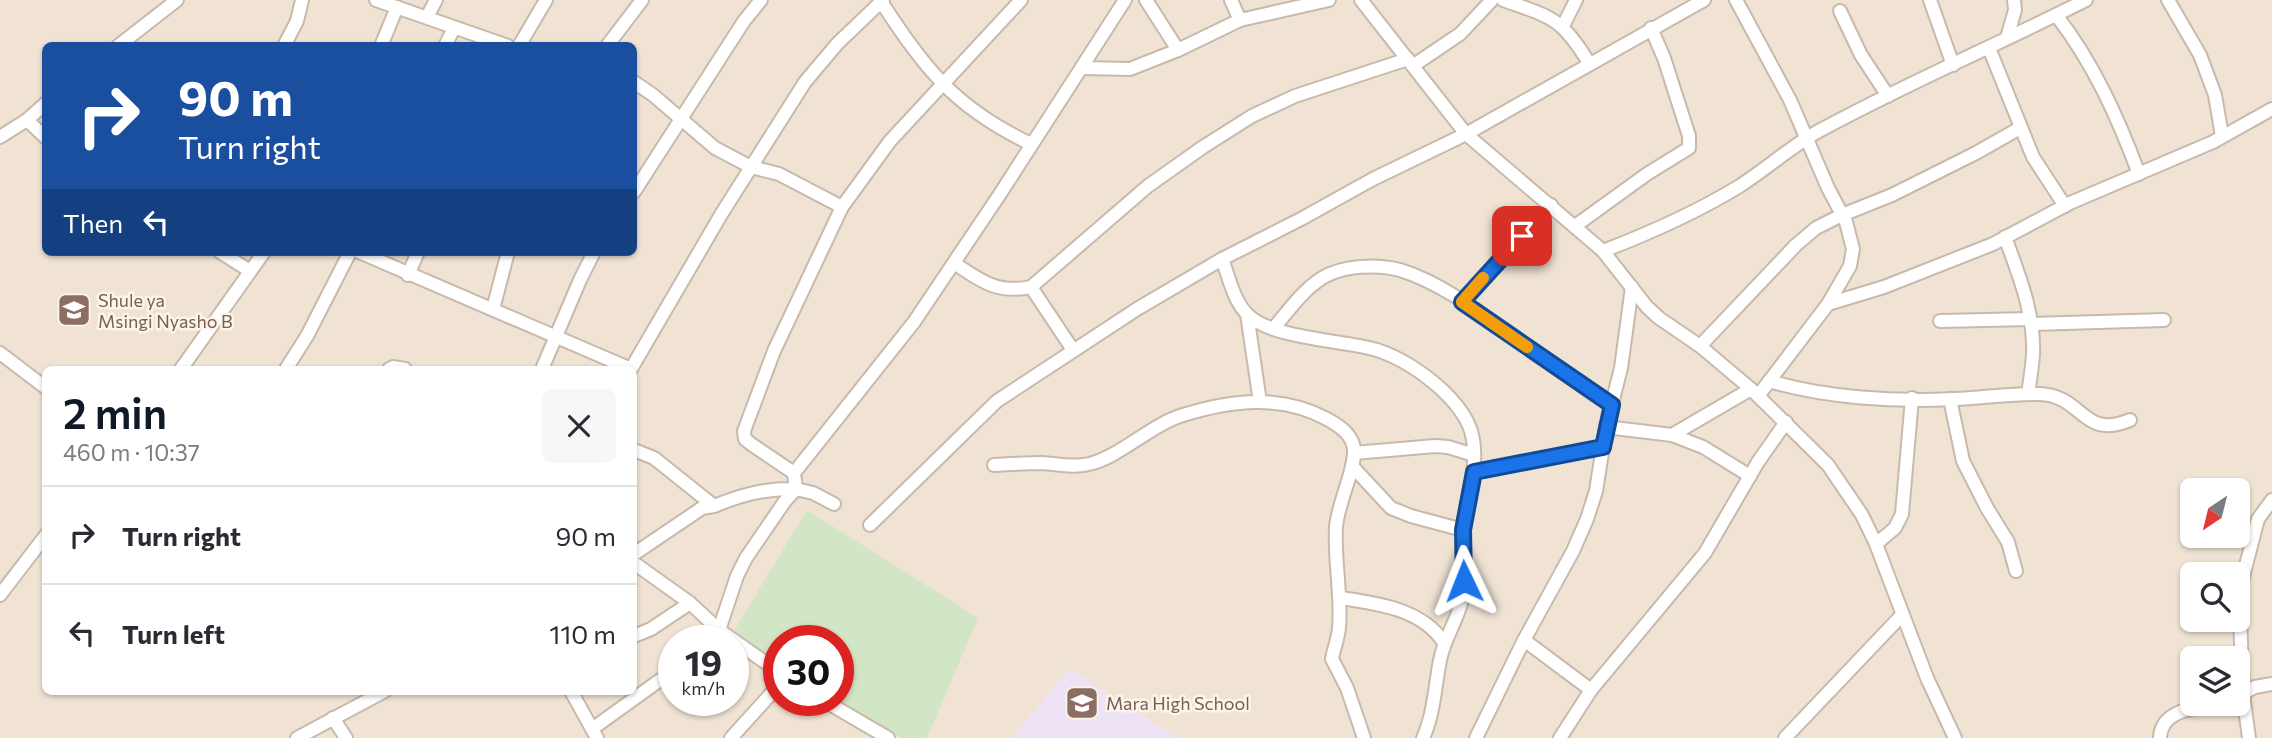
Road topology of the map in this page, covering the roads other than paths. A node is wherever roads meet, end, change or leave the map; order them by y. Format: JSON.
{"nodes":[{"id":1,"x":177,"y":0,"type":"edge"},
{"id":2,"x":302,"y":0,"type":"edge"},
{"id":3,"x":376,"y":0,"type":"edge"},
{"id":4,"x":436,"y":0,"type":"edge"},
{"id":5,"x":547,"y":0,"type":"edge"},
{"id":6,"x":642,"y":0,"type":"edge"},
{"id":7,"x":761,"y":0,"type":"edge"},
{"id":8,"x":1021,"y":0,"type":"edge"},
{"id":9,"x":1125,"y":0,"type":"edge"},
{"id":10,"x":1146,"y":0,"type":"edge"},
{"id":11,"x":1231,"y":0,"type":"edge"},
{"id":12,"x":1329,"y":0,"type":"edge"},
{"id":13,"x":1361,"y":0,"type":"edge"},
{"id":14,"x":1492,"y":0,"type":"edge"},
{"id":15,"x":1503,"y":0,"type":"edge"},
{"id":16,"x":1576,"y":0,"type":"edge"},
{"id":17,"x":1704,"y":0,"type":"edge"},
{"id":18,"x":1736,"y":0,"type":"edge"},
{"id":19,"x":1930,"y":0,"type":"edge"},
{"id":20,"x":2014,"y":0,"type":"edge"},
{"id":21,"x":2086,"y":0,"type":"edge"},
{"id":22,"x":2168,"y":0,"type":"edge"},
{"id":23,"x":882,"y":1,"type":"edge"},
{"id":24,"x":397,"y":7,"type":"junction"},
{"id":25,"x":1840,"y":11,"type":"dead end"},
{"id":26,"x":2056,"y":15,"type":"junction"},
{"id":27,"x":427,"y":17,"type":"junction"},
{"id":28,"x":1240,"y":20,"type":"junction"},
{"id":29,"x":1563,"y":26,"type":"junction"},
{"id":30,"x":454,"y":28,"type":"junction"},
{"id":31,"x":1651,"y":28,"type":"junction"},
{"id":32,"x":2007,"y":38,"type":"junction"},
{"id":33,"x":123,"y":42,"type":"edge"},
{"id":34,"x":286,"y":42,"type":"edge"},
{"id":35,"x":382,"y":42,"type":"edge"},
{"id":36,"x":447,"y":42,"type":"edge"},
{"id":37,"x":496,"y":42,"type":"edge"},
{"id":38,"x":521,"y":42,"type":"edge"},
{"id":39,"x":610,"y":42,"type":"edge"},
{"id":40,"x":1989,"y":48,"type":"junction"},
{"id":41,"x":1178,"y":50,"type":"junction"},
{"id":42,"x":1411,"y":62,"type":"junction"},
{"id":43,"x":1589,"y":63,"type":"junction"},
{"id":44,"x":1954,"y":65,"type":"junction"},
{"id":45,"x":1082,"y":68,"type":"junction"},
{"id":46,"x":637,"y":84,"type":"edge"},
{"id":47,"x":942,"y":84,"type":"junction"},
{"id":48,"x":1888,"y":96,"type":"junction"},
{"id":49,"x":42,"y":107,"type":"edge"},
{"id":50,"x":2272,"y":109,"type":"edge"},
{"id":51,"x":680,"y":119,"type":"junction"},
{"id":52,"x":27,"y":120,"type":"junction"},
{"id":53,"x":2020,"y":128,"type":"junction"},
{"id":54,"x":42,"y":134,"type":"edge"},
{"id":55,"x":1466,"y":134,"type":"junction"},
{"id":56,"x":0,"y":136,"type":"edge"},
{"id":57,"x":2222,"y":136,"type":"junction"},
{"id":58,"x":1807,"y":138,"type":"junction"},
{"id":59,"x":1031,"y":144,"type":"junction"},
{"id":60,"x":751,"y":167,"type":"junction"},
{"id":61,"x":2139,"y":174,"type":"junction"},
{"id":62,"x":637,"y":187,"type":"edge"},
{"id":63,"x":1551,"y":205,"type":"junction"},
{"id":64,"x":2065,"y":206,"type":"junction"},
{"id":65,"x":842,"y":207,"type":"junction"},
{"id":66,"x":1842,"y":215,"type":"junction"},
{"id":67,"x":1575,"y":226,"type":"junction"},
{"id":68,"x":2005,"y":237,"type":"junction"},
{"id":69,"x":1603,"y":251,"type":"junction"},
{"id":70,"x":226,"y":256,"type":"edge"},
{"id":71,"x":261,"y":256,"type":"edge"},
{"id":72,"x":348,"y":256,"type":"edge"},
{"id":73,"x":368,"y":256,"type":"edge"},
{"id":74,"x":416,"y":256,"type":"edge"},
{"id":75,"x":507,"y":256,"type":"edge"},
{"id":76,"x":592,"y":256,"type":"edge"},
{"id":77,"x":1222,"y":259,"type":"junction"},
{"id":78,"x":954,"y":263,"type":"junction"},
{"id":79,"x":250,"y":271,"type":"junction"},
{"id":80,"x":408,"y":275,"type":"junction"},
{"id":81,"x":1031,"y":287,"type":"junction"},
{"id":82,"x":1632,"y":287,"type":"junction"},
{"id":83,"x":1462,"y":302,"type":"junction"},
{"id":84,"x":1828,"y":304,"type":"junction"},
{"id":85,"x":493,"y":309,"type":"junction"},
{"id":86,"x":1247,"y":314,"type":"junction"},
{"id":87,"x":2164,"y":320,"type":"dead end"},
{"id":88,"x":1940,"y":321,"type":"dead end"},
{"id":89,"x":2030,"y":321,"type":"junction"},
{"id":90,"x":1274,"y":328,"type":"junction"},
{"id":91,"x":557,"y":335,"type":"junction"},
{"id":92,"x":1700,"y":346,"type":"junction"},
{"id":93,"x":1073,"y":349,"type":"junction"},
{"id":94,"x":0,"y":353,"type":"edge"},
{"id":95,"x":183,"y":366,"type":"edge"},
{"id":96,"x":288,"y":366,"type":"edge"},
{"id":97,"x":543,"y":366,"type":"edge"},
{"id":98,"x":624,"y":366,"type":"edge"},
{"id":99,"x":633,"y":366,"type":"edge"},
{"id":100,"x":1769,"y":381,"type":"junction"},
{"id":101,"x":42,"y":385,"type":"edge"},
{"id":102,"x":1755,"y":393,"type":"junction"},
{"id":103,"x":2028,"y":394,"type":"junction"},
{"id":104,"x":1912,"y":398,"type":"junction"},
{"id":105,"x":1950,"y":399,"type":"junction"},
{"id":106,"x":1260,"y":402,"type":"junction"},
{"id":107,"x":1612,"y":405,"type":"junction"},
{"id":108,"x":2130,"y":420,"type":"dead end"},
{"id":109,"x":1786,"y":422,"type":"junction"},
{"id":110,"x":1606,"y":427,"type":"junction"},
{"id":111,"x":1672,"y":435,"type":"junction"},
{"id":112,"x":1603,"y":447,"type":"junction"},
{"id":113,"x":637,"y":451,"type":"edge"},
{"id":114,"x":1474,"y":455,"type":"junction"},
{"id":115,"x":1353,"y":459,"type":"junction"},
{"id":116,"x":994,"y":465,"type":"dead end"},
{"id":117,"x":1474,"y":472,"type":"junction"},
{"id":118,"x":794,"y":473,"type":"junction"},
{"id":119,"x":1750,"y":476,"type":"junction"},
{"id":120,"x":796,"y":489,"type":"junction"},
{"id":121,"x":2272,"y":500,"type":"edge"},
{"id":122,"x":835,"y":504,"type":"dead end"},
{"id":123,"x":714,"y":506,"type":"junction"},
{"id":124,"x":870,"y":525,"type":"dead end"},
{"id":125,"x":1463,"y":530,"type":"junction"},
{"id":126,"x":42,"y":540,"type":"edge"},
{"id":127,"x":1876,"y":544,"type":"junction"},
{"id":128,"x":637,"y":552,"type":"edge"},
{"id":129,"x":637,"y":565,"type":"edge"},
{"id":130,"x":2016,"y":571,"type":"dead end"},
{"id":131,"x":1,"y":591,"type":"edge"},
{"id":132,"x":1340,"y":598,"type":"junction"},
{"id":133,"x":690,"y":603,"type":"junction"},
{"id":134,"x":1902,"y":615,"type":"junction"},
{"id":135,"x":714,"y":625,"type":"edge"},
{"id":136,"x":721,"y":625,"type":"edge"},
{"id":137,"x":637,"y":635,"type":"edge"},
{"id":138,"x":1524,"y":640,"type":"junction"},
{"id":139,"x":1444,"y":643,"type":"junction"},
{"id":140,"x":2240,"y":646,"type":"edge"},
{"id":141,"x":658,"y":683,"type":"edge"},
{"id":142,"x":2272,"y":684,"type":"edge"},
{"id":143,"x":1591,"y":690,"type":"junction"},
{"id":144,"x":2250,"y":690,"type":"edge"},
{"id":145,"x":377,"y":695,"type":"edge"},
{"id":146,"x":573,"y":695,"type":"edge"},
{"id":147,"x":763,"y":703,"type":"edge"},
{"id":148,"x":2180,"y":712,"type":"edge"},
{"id":149,"x":851,"y":716,"type":"edge"},
{"id":150,"x":2245,"y":716,"type":"edge"},
{"id":151,"x":333,"y":718,"type":"junction"},
{"id":152,"x":595,"y":733,"type":"edge"},
{"id":153,"x":297,"y":738,"type":"edge"},
{"id":154,"x":346,"y":738,"type":"edge"},
{"id":155,"x":731,"y":738,"type":"edge"},
{"id":156,"x":888,"y":738,"type":"edge"},
{"id":157,"x":1364,"y":738,"type":"edge"},
{"id":158,"x":1423,"y":738,"type":"edge"},
{"id":159,"x":1476,"y":738,"type":"edge"},
{"id":160,"x":1560,"y":738,"type":"edge"},
{"id":161,"x":1785,"y":738,"type":"edge"},
{"id":162,"x":1955,"y":738,"type":"edge"},
{"id":163,"x":2160,"y":738,"type":"edge"},
{"id":164,"x":2249,"y":738,"type":"edge"}],
"edges":[{"from":1,"to":33,"type":"street"},
{"from":2,"to":34,"type":"street"},
{"from":3,"to":24,"type":"street"},
{"from":4,"to":27,"type":"street"},
{"from":5,"to":38,"type":"street"},
{"from":6,"to":39,"type":"street"},
{"from":7,"to":51,"type":"street"},
{"from":8,"to":47,"type":"street"},
{"from":9,"to":45,"type":"street"},
{"from":10,"to":41,"type":"street"},
{"from":11,"to":28,"type":"street"},
{"from":12,"to":28,"type":"street"},
{"from":13,"to":42,"type":"street"},
{"from":14,"to":42,"type":"street"},
{"from":15,"to":29,"type":"street"},
{"from":16,"to":29,"type":"street"},
{"from":17,"to":31,"type":"street"},
{"from":18,"to":58,"type":"street"},
{"from":19,"to":44,"type":"street"},
{"from":20,"to":32,"type":"street"},
{"from":21,"to":26,"type":"street"},
{"from":22,"to":57,"type":"street"},
{"from":23,"to":47,"type":"street"},
{"from":23,"to":60,"type":"street"},
{"from":24,"to":27,"type":"street"},
{"from":24,"to":35,"type":"street"},
{"from":25,"to":48,"type":"street"},
{"from":26,"to":32,"type":"street"},
{"from":26,"to":61,"type":"street"},
{"from":27,"to":30,"type":"street"},
{"from":28,"to":41,"type":"street"},
{"from":29,"to":43,"type":"street"},
{"from":30,"to":36,"type":"street"},
{"from":30,"to":37,"type":"street"},
{"from":31,"to":43,"type":"street"},
{"from":31,"to":67,"type":"street"},
{"from":32,"to":40,"type":"street"},
{"from":40,"to":44,"type":"street"},
{"from":40,"to":53,"type":"street"},
{"from":41,"to":45,"type":"street"},
{"from":42,"to":55,"type":"street"},
{"from":42,"to":81,"type":"street"},
{"from":43,"to":55,"type":"street"},
{"from":44,"to":48,"type":"street"},
{"from":45,"to":59,"type":"street"},
{"from":46,"to":51,"type":"street"},
{"from":47,"to":59,"type":"street"},
{"from":47,"to":65,"type":"street"},
{"from":48,"to":58,"type":"street"},
{"from":49,"to":52,"type":"street"},
{"from":50,"to":57,"type":"street"},
{"from":51,"to":60,"type":"street"},
{"from":51,"to":62,"type":"street"},
{"from":52,"to":54,"type":"street"},
{"from":52,"to":56,"type":"street"},
{"from":53,"to":64,"type":"street"},
{"from":53,"to":66,"type":"street"},
{"from":55,"to":63,"type":"street"},
{"from":55,"to":77,"type":"street"},
{"from":57,"to":61,"type":"street"},
{"from":58,"to":66,"type":"street"},
{"from":58,"to":69,"type":"street"},
{"from":59,"to":78,"type":"street"},
{"from":60,"to":65,"type":"street"},
{"from":60,"to":99,"type":"street"},
{"from":61,"to":64,"type":"street"},
{"from":63,"to":67,"type":"street"},
{"from":63,"to":83,"type":"street"},
{"from":64,"to":68,"type":"street"},
{"from":65,"to":118,"type":"street"},
{"from":66,"to":84,"type":"street"},
{"from":66,"to":92,"type":"street"},
{"from":67,"to":69,"type":"street"},
{"from":68,"to":84,"type":"street"},
{"from":68,"to":89,"type":"street"},
{"from":69,"to":82,"type":"street"},
{"from":70,"to":79,"type":"street"},
{"from":71,"to":79,"type":"street"},
{"from":72,"to":96,"type":"street"},
{"from":73,"to":80,"type":"street"},
{"from":74,"to":80,"type":"street"},
{"from":75,"to":85,"type":"street"},
{"from":76,"to":91,"type":"street"},
{"from":77,"to":86,"type":"street"},
{"from":77,"to":93,"type":"street"},
{"from":78,"to":81,"type":"street"},
{"from":78,"to":118,"type":"street"},
{"from":79,"to":95,"type":"street"},
{"from":80,"to":85,"type":"street"},
{"from":81,"to":93,"type":"street"},
{"from":82,"to":92,"type":"street"},
{"from":82,"to":107,"type":"street"},
{"from":83,"to":90,"type":"street"},
{"from":83,"to":107,"type":"street"},
{"from":84,"to":100,"type":"street"},
{"from":85,"to":91,"type":"street"},
{"from":86,"to":90,"type":"street"},
{"from":86,"to":106,"type":"street"},
{"from":87,"to":89,"type":"street"},
{"from":88,"to":89,"type":"street"},
{"from":89,"to":103,"type":"street"},
{"from":90,"to":114,"type":"street"},
{"from":91,"to":97,"type":"street"},
{"from":91,"to":98,"type":"street"},
{"from":92,"to":102,"type":"street"},
{"from":93,"to":124,"type":"street"},
{"from":94,"to":101,"type":"street"},
{"from":100,"to":102,"type":"street"},
{"from":100,"to":104,"type":"street"},
{"from":102,"to":109,"type":"street"},
{"from":102,"to":111,"type":"street"},
{"from":103,"to":105,"type":"street"},
{"from":103,"to":108,"type":"street"},
{"from":104,"to":105,"type":"street"},
{"from":104,"to":127,"type":"street"},
{"from":105,"to":130,"type":"street"},
{"from":106,"to":115,"type":"street"},
{"from":106,"to":116,"type":"street"},
{"from":107,"to":110,"type":"street"},
{"from":109,"to":119,"type":"street"},
{"from":109,"to":127,"type":"street"},
{"from":110,"to":111,"type":"street"},
{"from":110,"to":112,"type":"street"},
{"from":111,"to":119,"type":"street"},
{"from":112,"to":117,"type":"street"},
{"from":112,"to":138,"type":"street"},
{"from":113,"to":123,"type":"street"},
{"from":114,"to":115,"type":"street"},
{"from":114,"to":117,"type":"street"},
{"from":115,"to":125,"type":"street"},
{"from":115,"to":132,"type":"street"},
{"from":117,"to":125,"type":"street"},
{"from":118,"to":120,"type":"street"},
{"from":119,"to":143,"type":"street"},
{"from":120,"to":122,"type":"street"},
{"from":120,"to":123,"type":"street"},
{"from":120,"to":136,"type":"street"},
{"from":121,"to":140,"type":"street"},
{"from":123,"to":128,"type":"street"},
{"from":125,"to":139,"type":"street"},
{"from":126,"to":131,"type":"street"},
{"from":127,"to":134,"type":"street"},
{"from":129,"to":133,"type":"street"},
{"from":132,"to":139,"type":"street"},
{"from":132,"to":157,"type":"street"},
{"from":133,"to":135,"type":"street"},
{"from":133,"to":137,"type":"street"},
{"from":134,"to":161,"type":"street"},
{"from":134,"to":162,"type":"street"},
{"from":138,"to":143,"type":"street"},
{"from":138,"to":159,"type":"street"},
{"from":139,"to":158,"type":"street"},
{"from":141,"to":152,"type":"street"},
{"from":142,"to":144,"type":"street"},
{"from":143,"to":160,"type":"street"},
{"from":145,"to":151,"type":"street"},
{"from":146,"to":152,"type":"street"},
{"from":147,"to":155,"type":"street"},
{"from":148,"to":163,"type":"street"},
{"from":149,"to":156,"type":"street"},
{"from":150,"to":164,"type":"street"},
{"from":151,"to":153,"type":"street"},
{"from":151,"to":154,"type":"street"}]}
